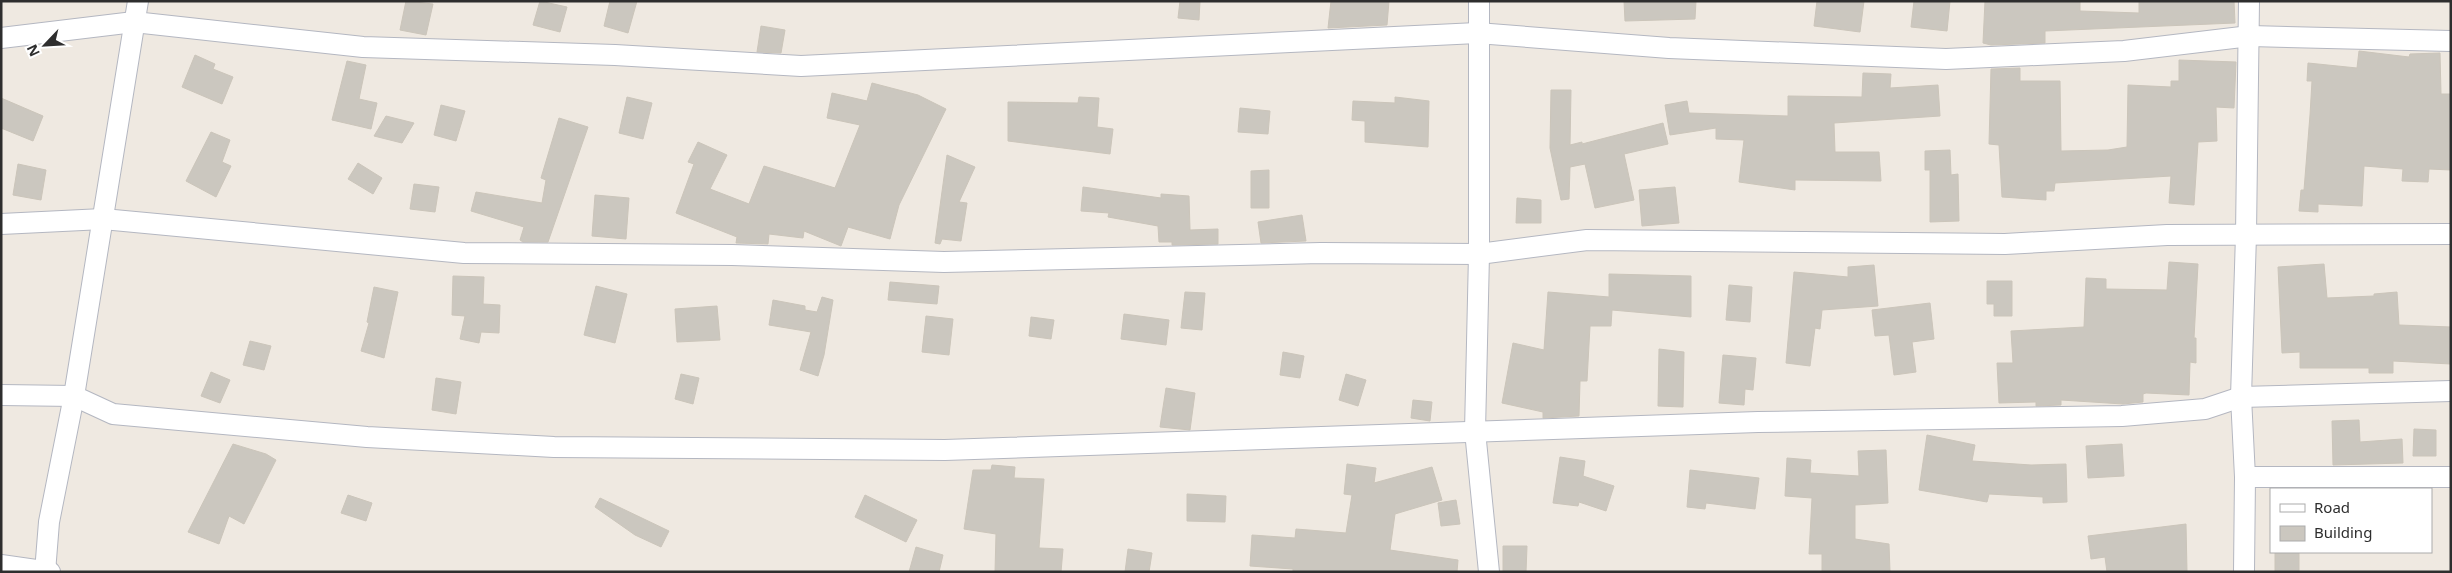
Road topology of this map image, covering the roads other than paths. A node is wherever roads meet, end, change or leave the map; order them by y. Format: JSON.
{"nodes":[{"id":1,"x":138,"y":1,"type":"edge"},
{"id":2,"x":1479,"y":1,"type":"edge"},
{"id":3,"x":2249,"y":1,"type":"edge"},
{"id":4,"x":134,"y":22,"type":"junction"},
{"id":5,"x":1477,"y":33,"type":"junction"},
{"id":6,"x":2250,"y":36,"type":"junction"},
{"id":7,"x":1,"y":38,"type":"edge"},
{"id":8,"x":2451,"y":41,"type":"edge"},
{"id":9,"x":103,"y":219,"type":"junction"},
{"id":10,"x":1,"y":224,"type":"edge"},
{"id":11,"x":2451,"y":234,"type":"edge"},
{"id":12,"x":2246,"y":235,"type":"junction"},
{"id":13,"x":1479,"y":254,"type":"junction"},
{"id":14,"x":2451,"y":391,"type":"edge"},
{"id":15,"x":1,"y":395,"type":"edge"},
{"id":16,"x":74,"y":396,"type":"junction"},
{"id":17,"x":2241,"y":397,"type":"junction"},
{"id":18,"x":1475,"y":431,"type":"junction"},
{"id":19,"x":2245,"y":477,"type":"junction"},
{"id":20,"x":2451,"y":477,"type":"edge"},
{"id":21,"x":1,"y":565,"type":"edge"},
{"id":22,"x":47,"y":571,"type":"edge"},
{"id":23,"x":1489,"y":572,"type":"edge"},
{"id":24,"x":2244,"y":572,"type":"edge"}],
"edges":[{"from":1,"to":4,"type":"street"},
{"from":2,"to":5,"type":"street"},
{"from":3,"to":6,"type":"street"},
{"from":4,"to":5,"type":"street"},
{"from":4,"to":7,"type":"street"},
{"from":4,"to":9,"type":"street"},
{"from":5,"to":6,"type":"street"},
{"from":5,"to":13,"type":"street"},
{"from":6,"to":8,"type":"street"},
{"from":6,"to":12,"type":"street"},
{"from":9,"to":10,"type":"street"},
{"from":9,"to":13,"type":"street"},
{"from":9,"to":16,"type":"street"},
{"from":11,"to":12,"type":"street"},
{"from":12,"to":13,"type":"street"},
{"from":12,"to":17,"type":"street"},
{"from":13,"to":18,"type":"street"},
{"from":14,"to":17,"type":"street"},
{"from":15,"to":16,"type":"street"},
{"from":16,"to":18,"type":"street"},
{"from":16,"to":22,"type":"street"},
{"from":17,"to":18,"type":"street"},
{"from":17,"to":19,"type":"street"},
{"from":18,"to":23,"type":"street"},
{"from":19,"to":20,"type":"street"},
{"from":19,"to":24,"type":"street"},
{"from":21,"to":22,"type":"street"}]}
